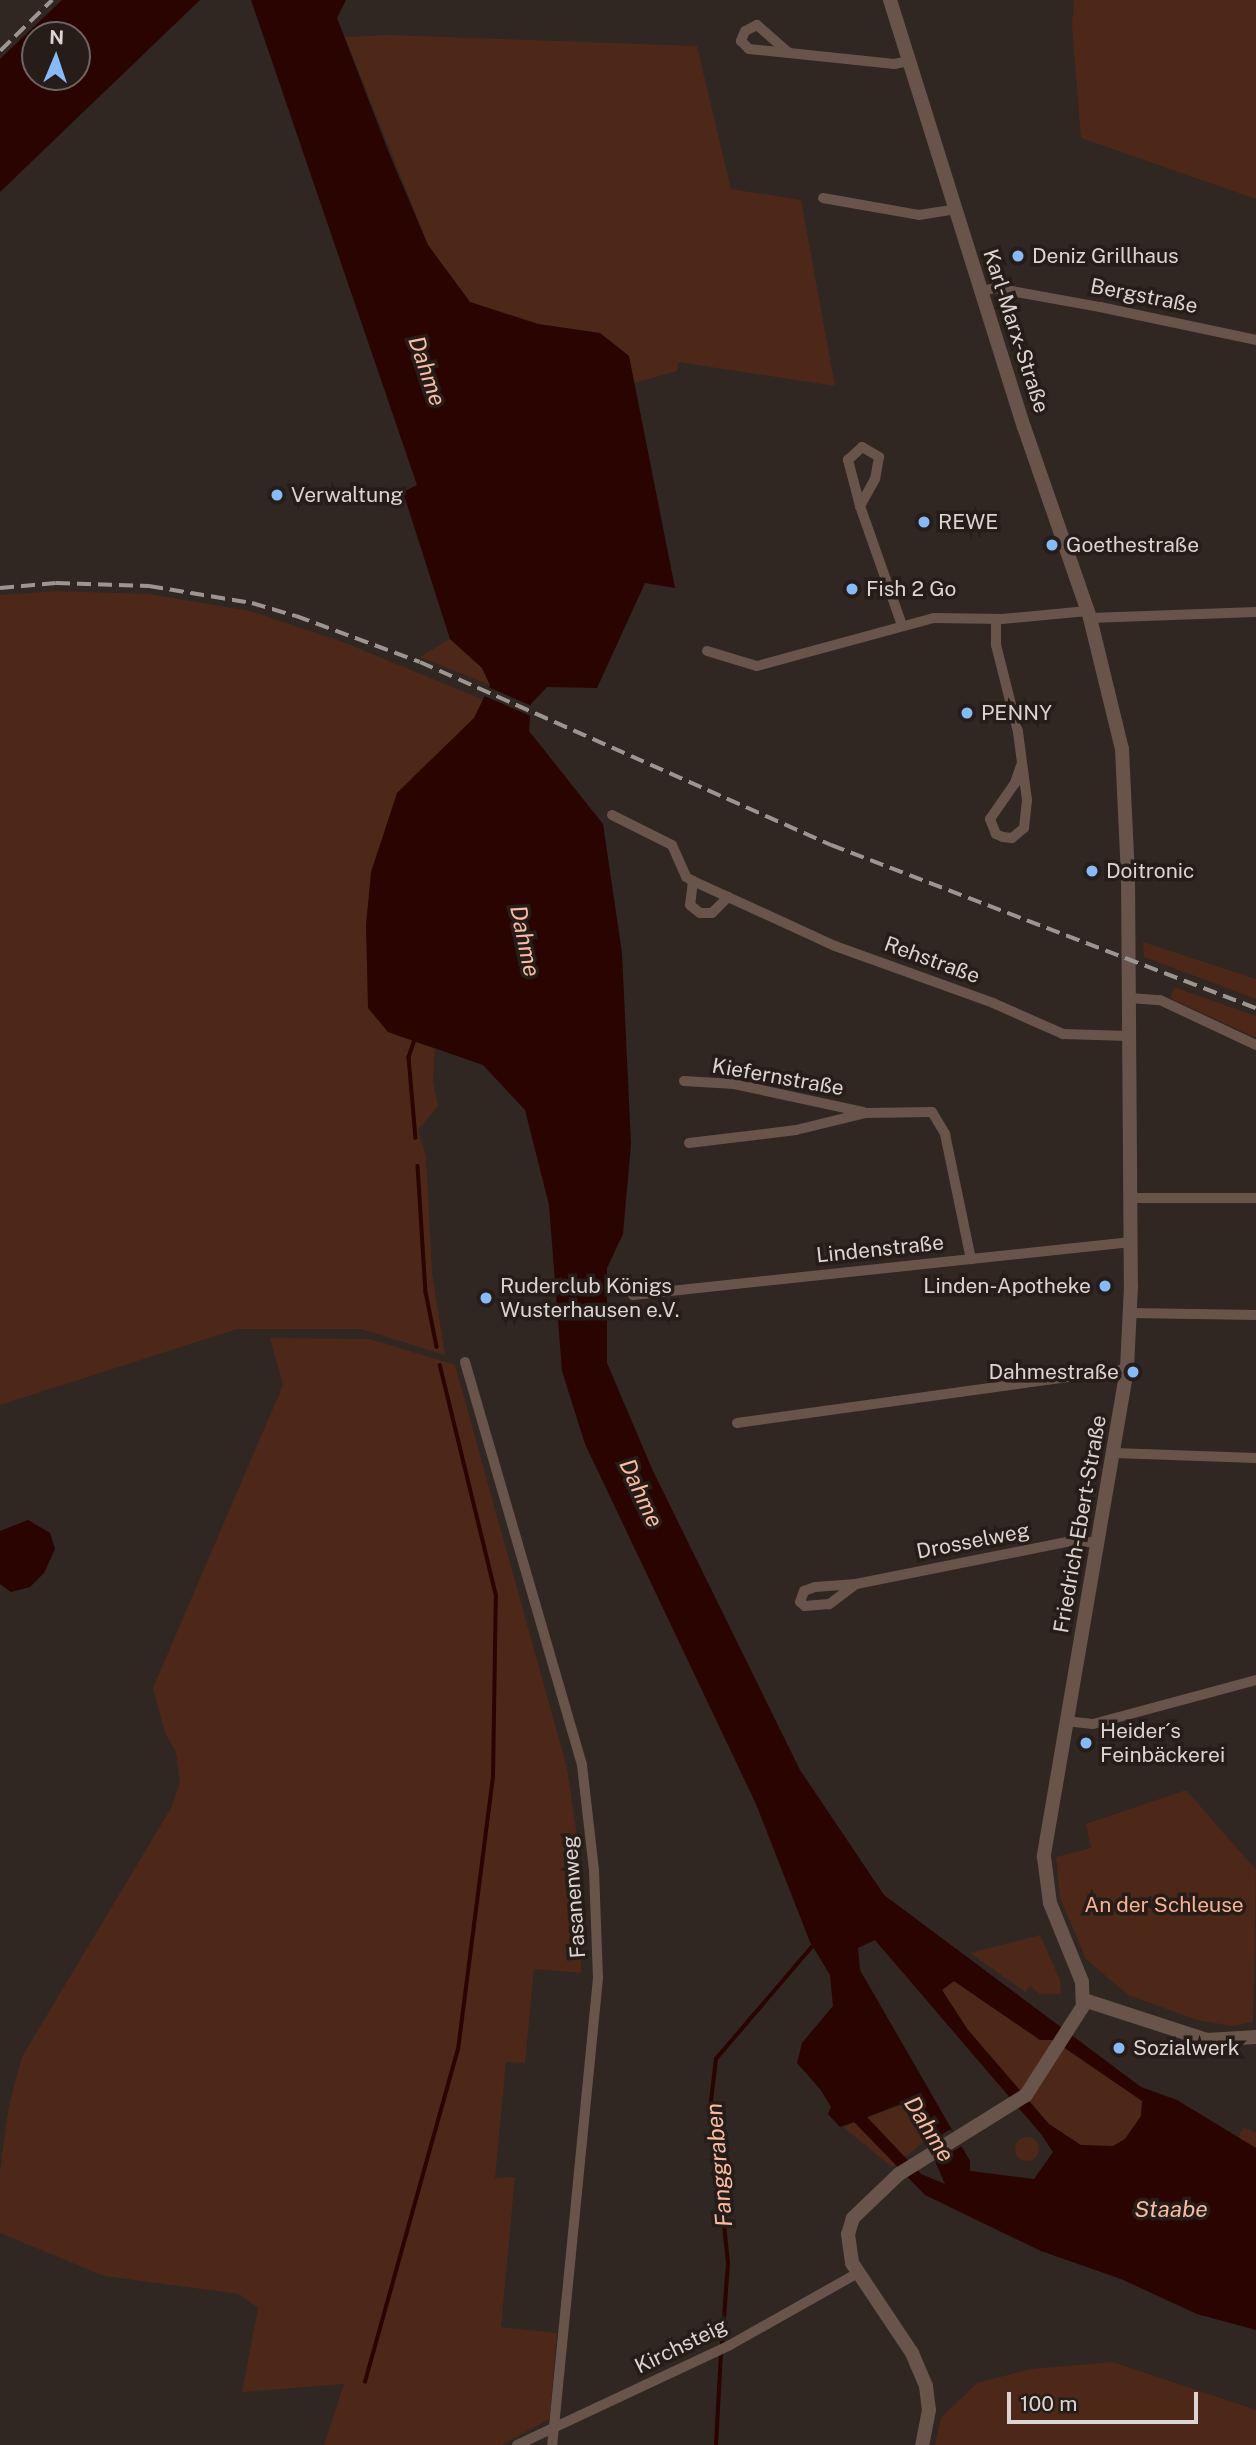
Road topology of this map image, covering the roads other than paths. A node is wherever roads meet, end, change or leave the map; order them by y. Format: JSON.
{"nodes":[{"id":1,"x":890,"y":0,"type":"edge"},
{"id":2,"x":789,"y":53,"type":"dead end"},
{"id":3,"x":910,"y":61,"type":"junction"},
{"id":4,"x":823,"y":198,"type":"dead end"},
{"id":5,"x":955,"y":209,"type":"junction"},
{"id":6,"x":982,"y":291,"type":"junction"},
{"id":7,"x":1256,"y":340,"type":"edge"},
{"id":8,"x":860,"y":506,"type":"junction"},
{"id":9,"x":1256,"y":612,"type":"edge"},
{"id":10,"x":1089,"y":615,"type":"junction"},
{"id":11,"x":996,"y":619,"type":"junction"},
{"id":12,"x":902,"y":625,"type":"junction"},
{"id":13,"x":708,"y":651,"type":"dead end"},
{"id":14,"x":1022,"y":763,"type":"junction"},
{"id":15,"x":612,"y":815,"type":"dead end"},
{"id":16,"x":694,"y":881,"type":"junction"},
{"id":17,"x":728,"y":897,"type":"junction"},
{"id":18,"x":1129,"y":998,"type":"junction"},
{"id":19,"x":1129,"y":1036,"type":"junction"},
{"id":20,"x":1256,"y":1045,"type":"edge"},
{"id":21,"x":684,"y":1081,"type":"dead end"},
{"id":22,"x":866,"y":1113,"type":"junction"},
{"id":23,"x":689,"y":1143,"type":"dead end"},
{"id":24,"x":1131,"y":1198,"type":"junction"},
{"id":25,"x":1256,"y":1198,"type":"edge"},
{"id":26,"x":1131,"y":1242,"type":"junction"},
{"id":27,"x":971,"y":1259,"type":"junction"},
{"id":28,"x":633,"y":1296,"type":"dead end"},
{"id":29,"x":1131,"y":1314,"type":"junction"},
{"id":30,"x":1256,"y":1315,"type":"edge"},
{"id":31,"x":465,"y":1362,"type":"dead end"},
{"id":32,"x":1127,"y":1369,"type":"junction"},
{"id":33,"x":737,"y":1423,"type":"dead end"},
{"id":34,"x":1114,"y":1453,"type":"junction"},
{"id":35,"x":1256,"y":1458,"type":"edge"},
{"id":36,"x":1098,"y":1543,"type":"junction"},
{"id":37,"x":856,"y":1584,"type":"dead end"},
{"id":38,"x":1256,"y":1680,"type":"edge"},
{"id":39,"x":1065,"y":1721,"type":"junction"},
{"id":40,"x":1084,"y":2000,"type":"junction"},
{"id":41,"x":1256,"y":2037,"type":"edge"},
{"id":42,"x":858,"y":2273,"type":"junction"},
{"id":43,"x":555,"y":2428,"type":"junction"},
{"id":44,"x":517,"y":2445,"type":"edge"},
{"id":45,"x":552,"y":2445,"type":"edge"},
{"id":46,"x":922,"y":2445,"type":"edge"}],
"edges":[{"from":1,"to":3,"type":"street","name":"Karl-Marx-Straße"},
{"from":2,"to":3,"type":"street"},
{"from":3,"to":5,"type":"street","name":"Karl-Marx-Straße"},
{"from":4,"to":5,"type":"street"},
{"from":5,"to":6,"type":"street","name":"Karl-Marx-Straße"},
{"from":6,"to":7,"type":"street","name":"Bergstraße"},
{"from":6,"to":10,"type":"street","name":"Karl-Marx-Straße"},
{"from":8,"to":8,"type":"street"},
{"from":8,"to":12,"type":"street"},
{"from":9,"to":10,"type":"street"},
{"from":10,"to":11,"type":"street"},
{"from":10,"to":18,"type":"street","name":"Karl-Marx-Straße"},
{"from":11,"to":12,"type":"street"},
{"from":11,"to":14,"type":"street"},
{"from":12,"to":13,"type":"street"},
{"from":14,"to":14,"type":"street"},
{"from":15,"to":16,"type":"street"},
{"from":16,"to":17,"type":"street","name":"Rehstraße"},
{"from":16,"to":17,"type":"street"},
{"from":17,"to":19,"type":"street","name":"Rehstraße"},
{"from":18,"to":19,"type":"street","name":"Friedrich-Ebert-Straße"},
{"from":18,"to":20,"type":"street"},
{"from":19,"to":24,"type":"street","name":"Friedrich-Ebert-Straße"},
{"from":21,"to":22,"type":"street","name":"Kiefernstraße"},
{"from":22,"to":23,"type":"street","name":"Kiefernstraße"},
{"from":22,"to":27,"type":"street","name":"Kiefernstraße"},
{"from":24,"to":25,"type":"street"},
{"from":24,"to":26,"type":"street","name":"Friedrich-Ebert-Straße"},
{"from":26,"to":27,"type":"street","name":"Lindenstraße"},
{"from":26,"to":29,"type":"street","name":"Friedrich-Ebert-Straße"},
{"from":27,"to":28,"type":"street","name":"Lindenstraße"},
{"from":29,"to":30,"type":"street"},
{"from":29,"to":32,"type":"street","name":"Friedrich-Ebert-Straße"},
{"from":31,"to":43,"type":"street","name":"Fasanenweg"},
{"from":32,"to":33,"type":"street"},
{"from":32,"to":34,"type":"street","name":"Friedrich-Ebert-Straße"},
{"from":34,"to":35,"type":"street"},
{"from":34,"to":36,"type":"street","name":"Friedrich-Ebert-Straße"},
{"from":36,"to":37,"type":"street","name":"Drosselweg"},
{"from":36,"to":39,"type":"street","name":"Friedrich-Ebert-Straße"},
{"from":38,"to":39,"type":"street"},
{"from":39,"to":40,"type":"street","name":"Friedrich-Ebert-Straße"},
{"from":40,"to":41,"type":"street"},
{"from":40,"to":42,"type":"street"},
{"from":42,"to":43,"type":"street","name":"Kirchsteig"},
{"from":42,"to":46,"type":"street"},
{"from":43,"to":44,"type":"street","name":"Kirchsteig"},
{"from":43,"to":45,"type":"street","name":"Fasanenweg"}]}
